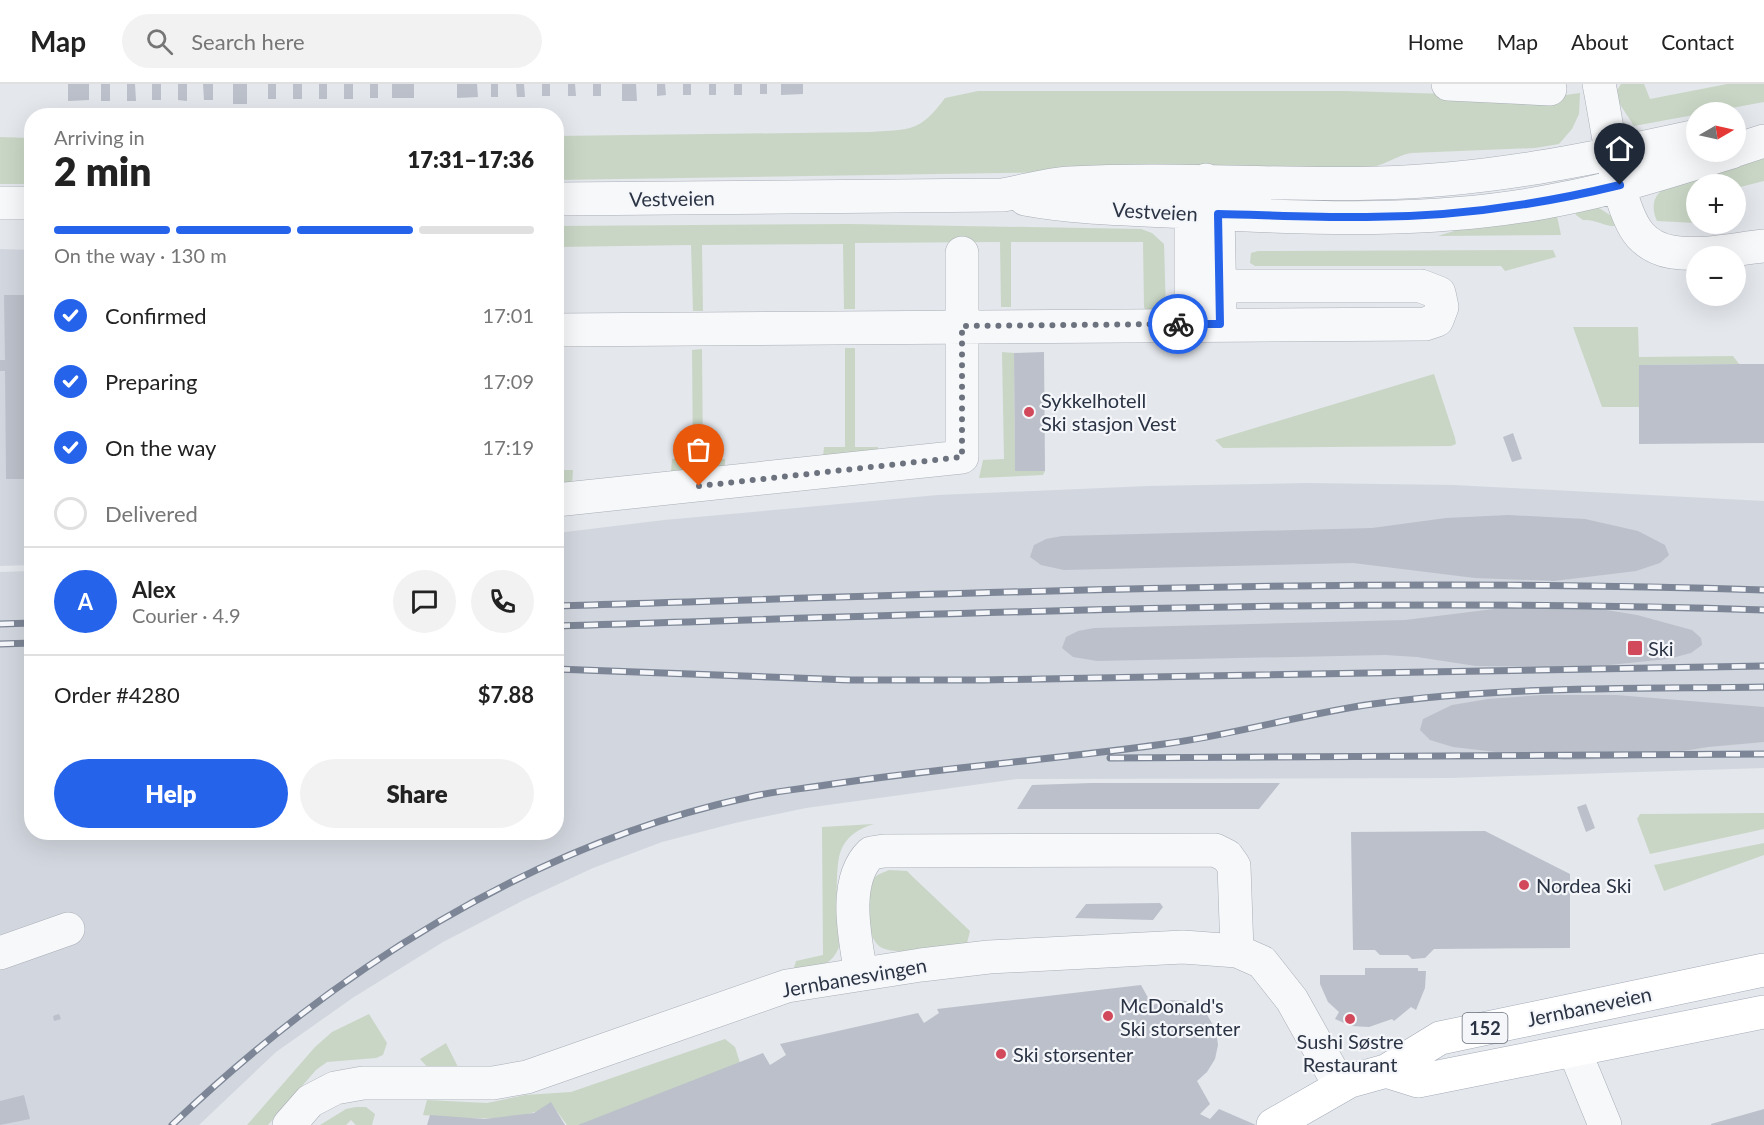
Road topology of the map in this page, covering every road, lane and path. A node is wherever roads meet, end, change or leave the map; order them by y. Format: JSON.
{"nodes":[{"id":1,"x":1448,"y":84,"type":"edge"},
{"id":2,"x":1599,"y":84,"type":"edge"},
{"id":3,"x":1550,"y":89,"type":"dead end"},
{"id":4,"x":1764,"y":123,"type":"edge"},
{"id":5,"x":1746,"y":126,"type":"edge"},
{"id":6,"x":1686,"y":140,"type":"edge"},
{"id":7,"x":1764,"y":141,"type":"edge"},
{"id":8,"x":1746,"y":147,"type":"edge"},
{"id":9,"x":1686,"y":159,"type":"edge"},
{"id":10,"x":1617,"y":170,"type":"junction"},
{"id":11,"x":1206,"y":180,"type":"junction"},
{"id":12,"x":1003,"y":195,"type":"junction"},
{"id":13,"x":564,"y":199,"type":"edge"},
{"id":14,"x":0,"y":203,"type":"edge"},
{"id":15,"x":24,"y":203,"type":"edge"},
{"id":16,"x":1204,"y":213,"type":"junction"},
{"id":17,"x":1764,"y":246,"type":"edge"},
{"id":18,"x":962,"y":253,"type":"dead end"},
{"id":19,"x":1220,"y":286,"type":"junction"},
{"id":20,"x":1205,"y":324,"type":"junction"},
{"id":21,"x":962,"y":326,"type":"junction"},
{"id":22,"x":564,"y":330,"type":"edge"},
{"id":23,"x":564,"y":499,"type":"edge"},
{"id":24,"x":68,"y":930,"type":"dead end"},
{"id":25,"x":1237,"y":951,"type":"junction"},
{"id":26,"x":0,"y":952,"type":"edge"},
{"id":27,"x":1764,"y":970,"type":"edge"},
{"id":28,"x":861,"y":974,"type":"junction"},
{"id":29,"x":1764,"y":1012,"type":"edge"},
{"id":30,"x":1575,"y":1052,"type":"junction"},
{"id":31,"x":1386,"y":1071,"type":"junction"},
{"id":32,"x":1340,"y":1086,"type":"junction"},
{"id":33,"x":289,"y":1125,"type":"edge"},
{"id":34,"x":1273,"y":1125,"type":"edge"},
{"id":35,"x":1605,"y":1125,"type":"edge"}],
"edges":[{"from":1,"to":3,"type":"street"},
{"from":2,"to":10,"type":"street"},
{"from":4,"to":5,"type":"street"},
{"from":6,"to":10,"type":"street","name":"Vestveien"},
{"from":7,"to":8,"type":"street","name":"Vestveien"},
{"from":9,"to":10,"type":"street","name":"Vestveien"},
{"from":10,"to":11,"type":"street","name":"Vestveien"},
{"from":10,"to":16,"type":"street","name":"Vestveien"},
{"from":10,"to":17,"type":"street"},
{"from":11,"to":12,"type":"street","name":"Vestveien"},
{"from":11,"to":16,"type":"street"},
{"from":12,"to":13,"type":"street","name":"Vestveien"},
{"from":12,"to":16,"type":"street","name":"Vestveien"},
{"from":14,"to":15,"type":"street"},
{"from":16,"to":19,"type":"street"},
{"from":16,"to":20,"type":"street"},
{"from":18,"to":21,"type":"street"},
{"from":19,"to":20,"type":"street"},
{"from":19,"to":20,"type":"street"},
{"from":20,"to":21,"type":"street"},
{"from":21,"to":22,"type":"street"},
{"from":21,"to":23,"type":"street"},
{"from":24,"to":26,"type":"street"},
{"from":25,"to":28,"type":"street","name":"Jernbanesvingen"},
{"from":25,"to":28,"type":"street"},
{"from":25,"to":32,"type":"street","name":"Jernbanesvingen"},
{"from":27,"to":31,"type":"main road","name":"Jernbaneveien","number":"152"},
{"from":28,"to":33,"type":"street","name":"Jernbanesvingen"},
{"from":29,"to":30,"type":"main road","name":"Jernbaneveien","number":"152"},
{"from":30,"to":31,"type":"main road","name":"Jernbaneveien","number":"152"},
{"from":30,"to":35,"type":"street"},
{"from":31,"to":32,"type":"main road","name":"Jernbaneveien","number":"152"},
{"from":32,"to":34,"type":"main road","name":"Jernbaneveien","number":"152"}]}
